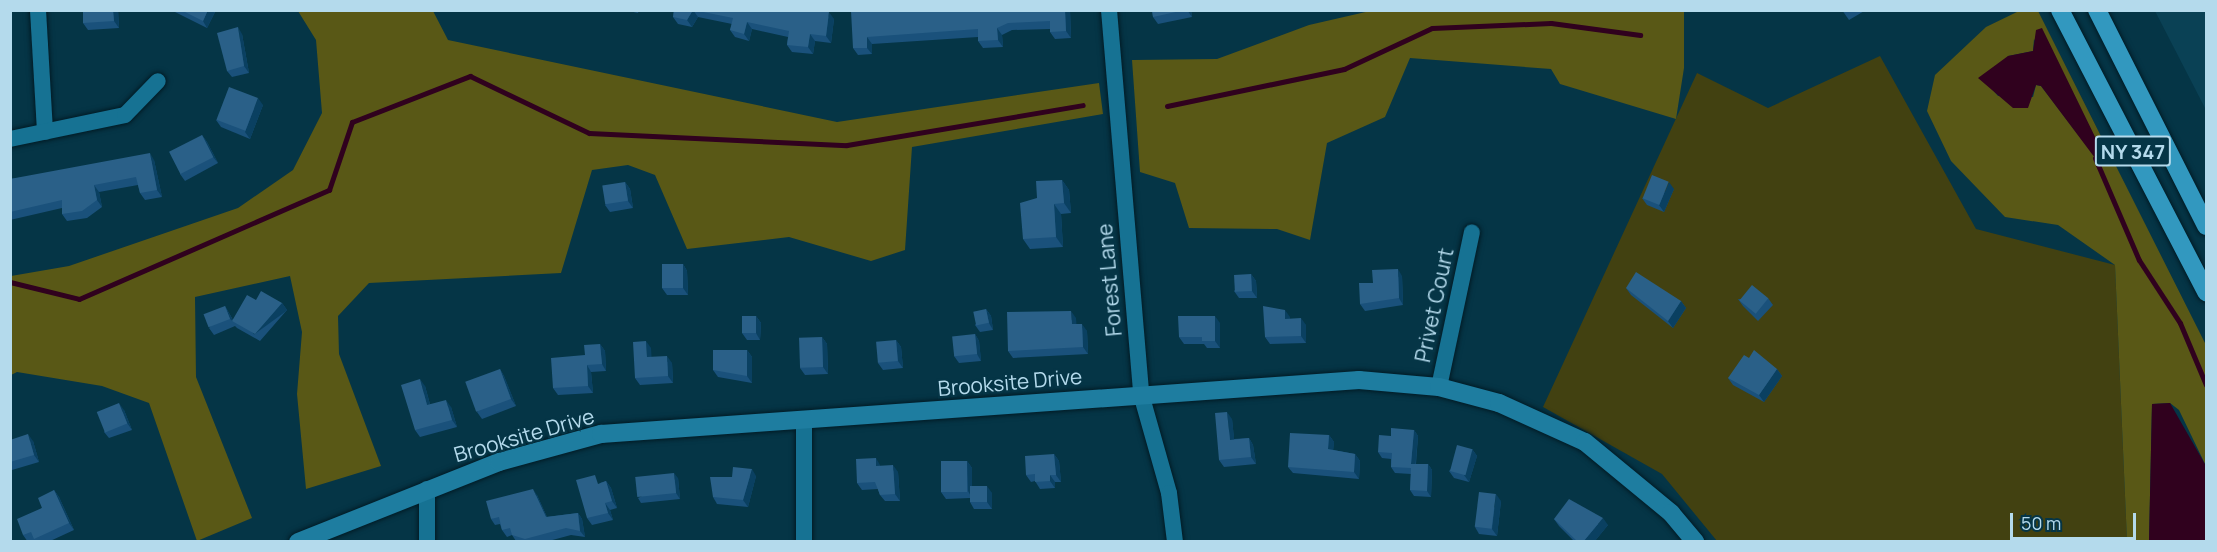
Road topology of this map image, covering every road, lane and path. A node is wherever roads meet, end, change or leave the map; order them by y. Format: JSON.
{"nodes":[{"id":1,"x":38,"y":10,"type":"edge"},
{"id":2,"x":1109,"y":10,"type":"edge"},
{"id":3,"x":2060,"y":10,"type":"edge"},
{"id":4,"x":2097,"y":10,"type":"edge"},
{"id":5,"x":158,"y":81,"type":"dead end"},
{"id":6,"x":45,"y":132,"type":"junction"},
{"id":7,"x":10,"y":139,"type":"edge"},
{"id":8,"x":2206,"y":226,"type":"edge"},
{"id":9,"x":1472,"y":232,"type":"dead end"},
{"id":10,"x":2206,"y":292,"type":"edge"},
{"id":11,"x":1439,"y":387,"type":"junction"},
{"id":12,"x":1141,"y":394,"type":"junction"},
{"id":13,"x":804,"y":421,"type":"junction"},
{"id":14,"x":427,"y":489,"type":"junction"},
{"id":15,"x":298,"y":542,"type":"edge"},
{"id":16,"x":427,"y":542,"type":"edge"},
{"id":17,"x":804,"y":542,"type":"edge"},
{"id":18,"x":1175,"y":542,"type":"edge"},
{"id":19,"x":1695,"y":542,"type":"edge"}],
"edges":[{"from":1,"to":6,"type":"street"},
{"from":2,"to":12,"type":"street","name":"Forest Lane"},
{"from":3,"to":10,"type":"highway","number":"NY 347"},
{"from":4,"to":8,"type":"highway","number":"NY 347"},
{"from":5,"to":6,"type":"street"},
{"from":6,"to":7,"type":"street"},
{"from":9,"to":11,"type":"street","name":"Privet Court"},
{"from":11,"to":12,"type":"street","name":"Brooksite Drive"},
{"from":11,"to":19,"type":"street","name":"Brooksite Drive"},
{"from":12,"to":13,"type":"street","name":"Brooksite Drive"},
{"from":12,"to":18,"type":"street","name":"Forest Lane"},
{"from":13,"to":14,"type":"street","name":"Brooksite Drive"},
{"from":13,"to":17,"type":"street"},
{"from":14,"to":15,"type":"street","name":"Brooksite Drive"},
{"from":14,"to":16,"type":"street"}]}
